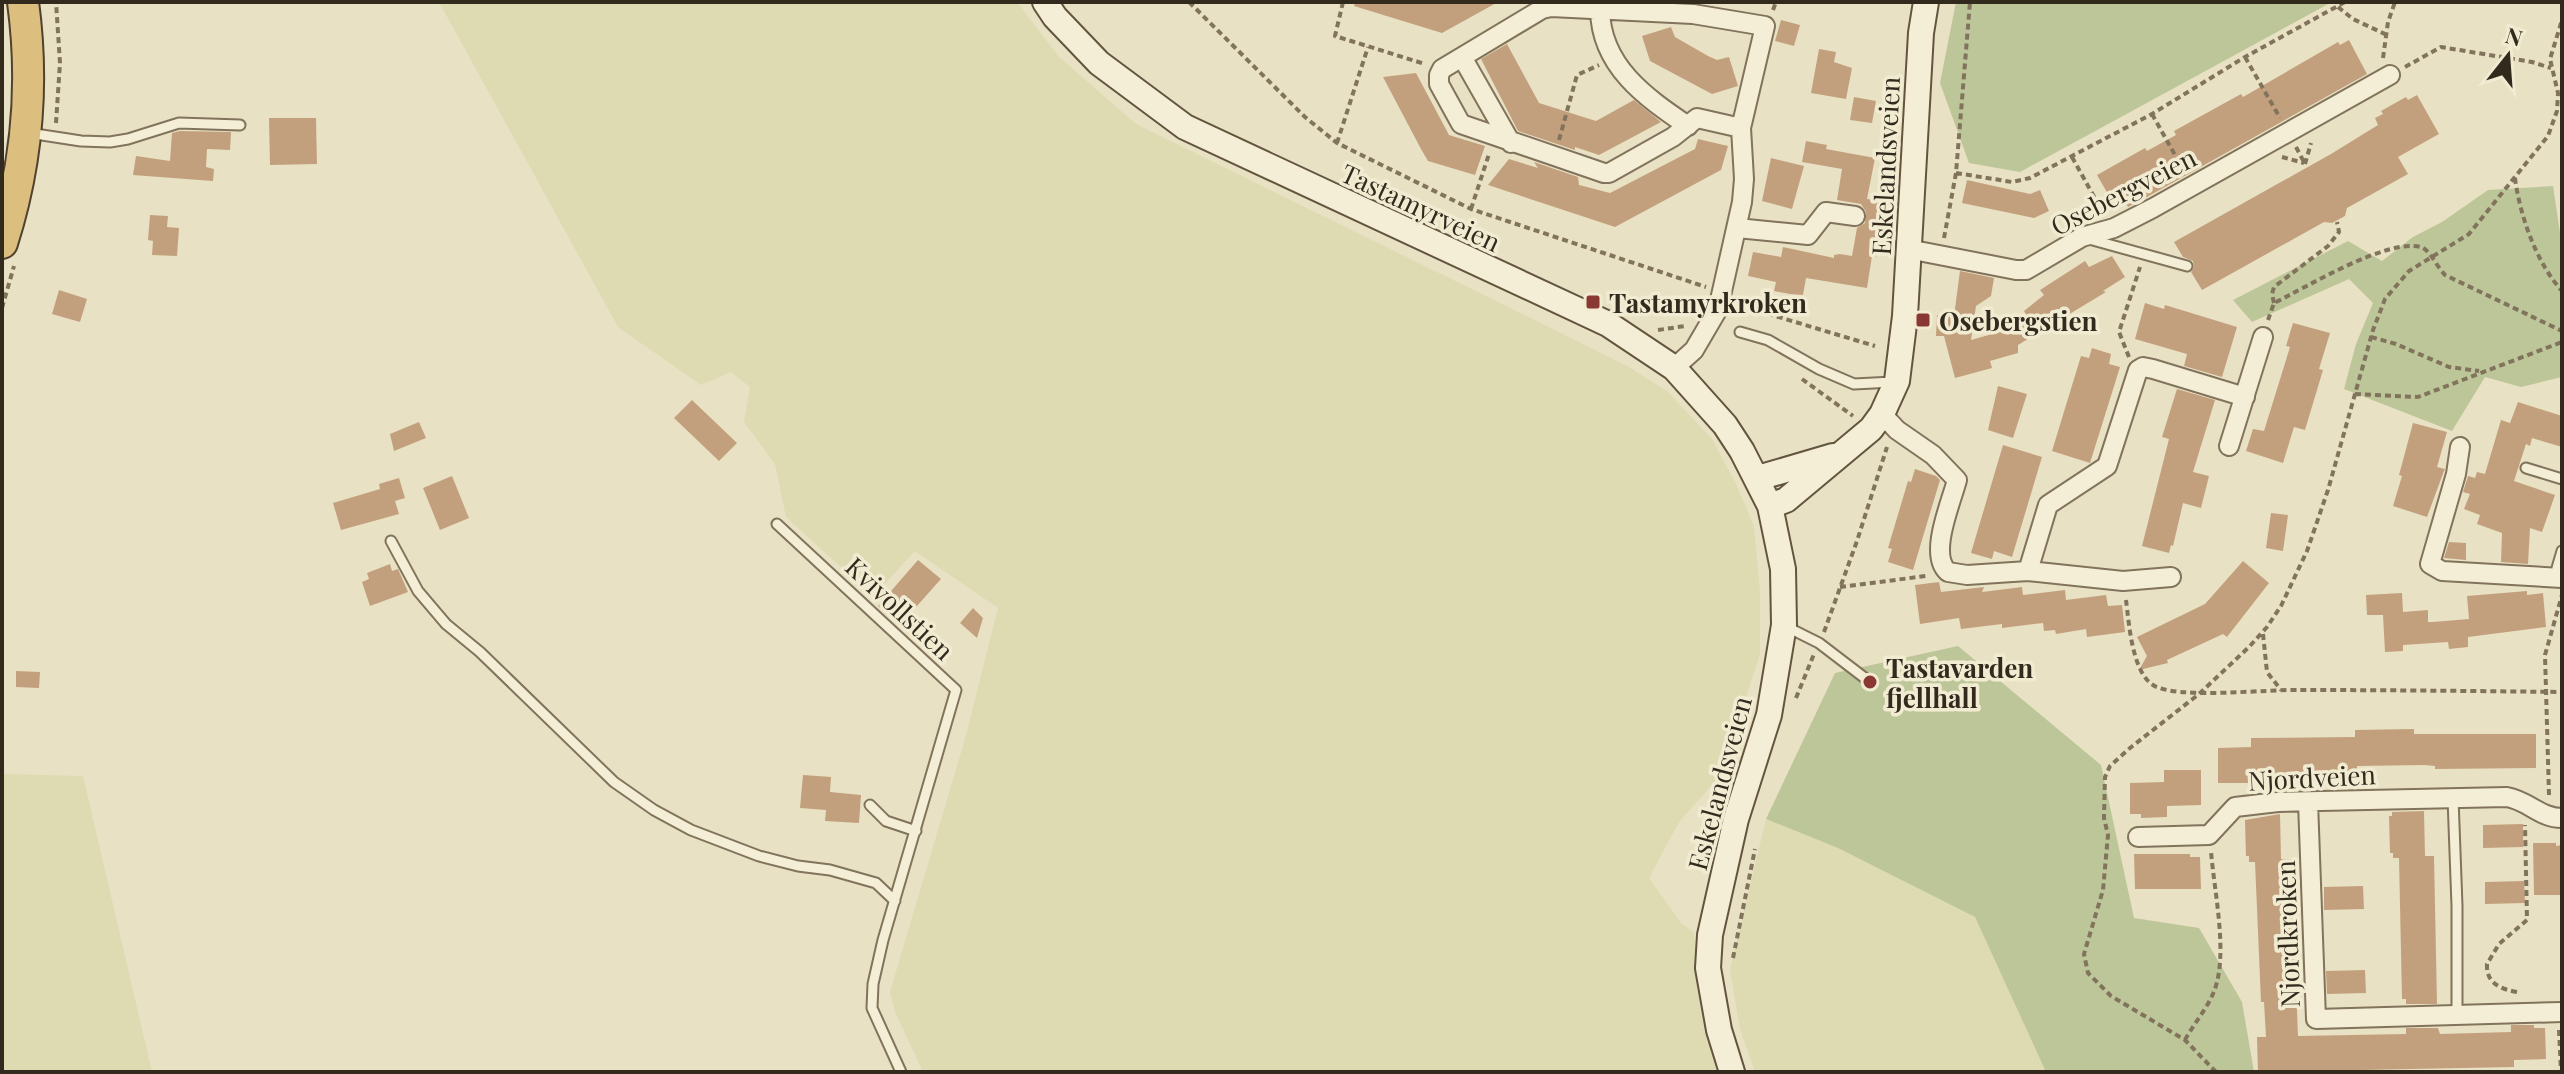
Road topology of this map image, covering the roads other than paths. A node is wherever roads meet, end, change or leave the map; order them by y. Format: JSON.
{"nodes":[{"id":1,"x":23,"y":2,"type":"edge"},
{"id":2,"x":1045,"y":2,"type":"edge"},
{"id":3,"x":1926,"y":2,"type":"edge"},
{"id":4,"x":1569,"y":5,"type":"edge"},
{"id":5,"x":1537,"y":6,"type":"edge"},
{"id":6,"x":1600,"y":10,"type":"junction"},
{"id":7,"x":1462,"y":57,"type":"junction"},
{"id":8,"x":2390,"y":75,"type":"road end"},
{"id":9,"x":240,"y":125,"type":"dead end"},
{"id":10,"x":1688,"y":126,"type":"junction"},
{"id":11,"x":1741,"y":128,"type":"junction"},
{"id":12,"x":26,"y":133,"type":"junction"},
{"id":13,"x":1503,"y":140,"type":"junction"},
{"id":14,"x":1855,"y":216,"type":"dead end"},
{"id":15,"x":1737,"y":228,"type":"junction"},
{"id":16,"x":2082,"y":237,"type":"junction"},
{"id":17,"x":2,"y":243,"type":"edge"},
{"id":18,"x":1908,"y":249,"type":"junction"},
{"id":19,"x":2187,"y":266,"type":"dead end"},
{"id":20,"x":1740,"y":332,"type":"dead end"},
{"id":21,"x":2263,"y":337,"type":"road end"},
{"id":22,"x":1674,"y":368,"type":"junction"},
{"id":23,"x":1897,"y":381,"type":"junction"},
{"id":24,"x":2245,"y":397,"type":"junction"},
{"id":25,"x":1889,"y":422,"type":"junction"},
{"id":26,"x":2229,"y":446,"type":"dead end"},
{"id":27,"x":2460,"y":447,"type":"dead end"},
{"id":28,"x":1840,"y":454,"type":"junction"},
{"id":29,"x":2526,"y":468,"type":"dead end"},
{"id":30,"x":1758,"y":478,"type":"junction"},
{"id":31,"x":2562,"y":479,"type":"edge"},
{"id":32,"x":1770,"y":506,"type":"junction"},
{"id":33,"x":777,"y":524,"type":"dead end"},
{"id":34,"x":391,"y":541,"type":"dead end"},
{"id":35,"x":2562,"y":551,"type":"edge"},
{"id":36,"x":2028,"y":571,"type":"junction"},
{"id":37,"x":2171,"y":577,"type":"dead end"},
{"id":38,"x":2561,"y":583,"type":"edge"},
{"id":39,"x":1784,"y":625,"type":"junction"},
{"id":40,"x":1870,"y":682,"type":"dead end"},
{"id":41,"x":2453,"y":798,"type":"junction"},
{"id":42,"x":2308,"y":802,"type":"junction"},
{"id":43,"x":870,"y":805,"type":"dead end"},
{"id":44,"x":2556,"y":818,"type":"edge"},
{"id":45,"x":916,"y":831,"type":"junction"},
{"id":46,"x":2138,"y":837,"type":"dead end"},
{"id":47,"x":895,"y":901,"type":"junction"},
{"id":48,"x":2560,"y":1012,"type":"edge"},
{"id":49,"x":2457,"y":1015,"type":"junction"},
{"id":50,"x":901,"y":1072,"type":"edge"},
{"id":51,"x":1732,"y":1072,"type":"edge"}],
"edges":[{"from":1,"to":12,"type":"highway"},
{"from":2,"to":22,"type":"main road","name":"Tastamyrveien"},
{"from":3,"to":18,"type":"main road","name":"Eskelandsveien"},
{"from":4,"to":5,"type":"street"},
{"from":4,"to":6,"type":"street"},
{"from":5,"to":7,"type":"street"},
{"from":6,"to":10,"type":"street"},
{"from":6,"to":11,"type":"street"},
{"from":7,"to":13,"type":"street"},
{"from":7,"to":13,"type":"street"},
{"from":8,"to":16,"type":"street","name":"Osebergveien"},
{"from":9,"to":12,"type":"lane"},
{"from":10,"to":11,"type":"street"},
{"from":10,"to":13,"type":"street"},
{"from":11,"to":15,"type":"street"},
{"from":12,"to":17,"type":"highway"},
{"from":14,"to":15,"type":"street"},
{"from":15,"to":22,"type":"street"},
{"from":16,"to":18,"type":"street","name":"Osebergveien"},
{"from":16,"to":19,"type":"lane"},
{"from":18,"to":23,"type":"main road","name":"Eskelandsveien"},
{"from":20,"to":23,"type":"lane"},
{"from":21,"to":24,"type":"street"},
{"from":22,"to":30,"type":"main road","name":"Tastamyrveien"},
{"from":23,"to":25,"type":"main road","name":"Eskelandsveien"},
{"from":24,"to":26,"type":"street"},
{"from":24,"to":36,"type":"street"},
{"from":25,"to":28,"type":"main road","name":"Eskelandsveien"},
{"from":25,"to":36,"type":"street"},
{"from":27,"to":38,"type":"street"},
{"from":28,"to":30,"type":"main road","name":"Eskelandsveien"},
{"from":28,"to":32,"type":"main road","name":"Eskelandsveien"},
{"from":29,"to":31,"type":"lane"},
{"from":30,"to":32,"type":"main road","name":"Eskelandsveien"},
{"from":32,"to":39,"type":"main road","name":"Eskelandsveien"},
{"from":33,"to":45,"type":"lane","name":"Kvivollstien"},
{"from":34,"to":47,"type":"lane"},
{"from":35,"to":38,"type":"lane"},
{"from":36,"to":37,"type":"street"},
{"from":39,"to":40,"type":"lane"},
{"from":39,"to":51,"type":"main road","name":"Eskelandsveien"},
{"from":41,"to":42,"type":"street","name":"Njordveien"},
{"from":41,"to":44,"type":"street","name":"Njordveien"},
{"from":41,"to":49,"type":"lane"},
{"from":42,"to":46,"type":"street","name":"Njordveien"},
{"from":42,"to":49,"type":"street","name":"Njordkroken"},
{"from":43,"to":45,"type":"lane"},
{"from":45,"to":47,"type":"lane","name":"Kvivollstien"},
{"from":47,"to":50,"type":"lane","name":"Kvivollstien"},
{"from":48,"to":49,"type":"street","name":"Njordkroken"}]}
